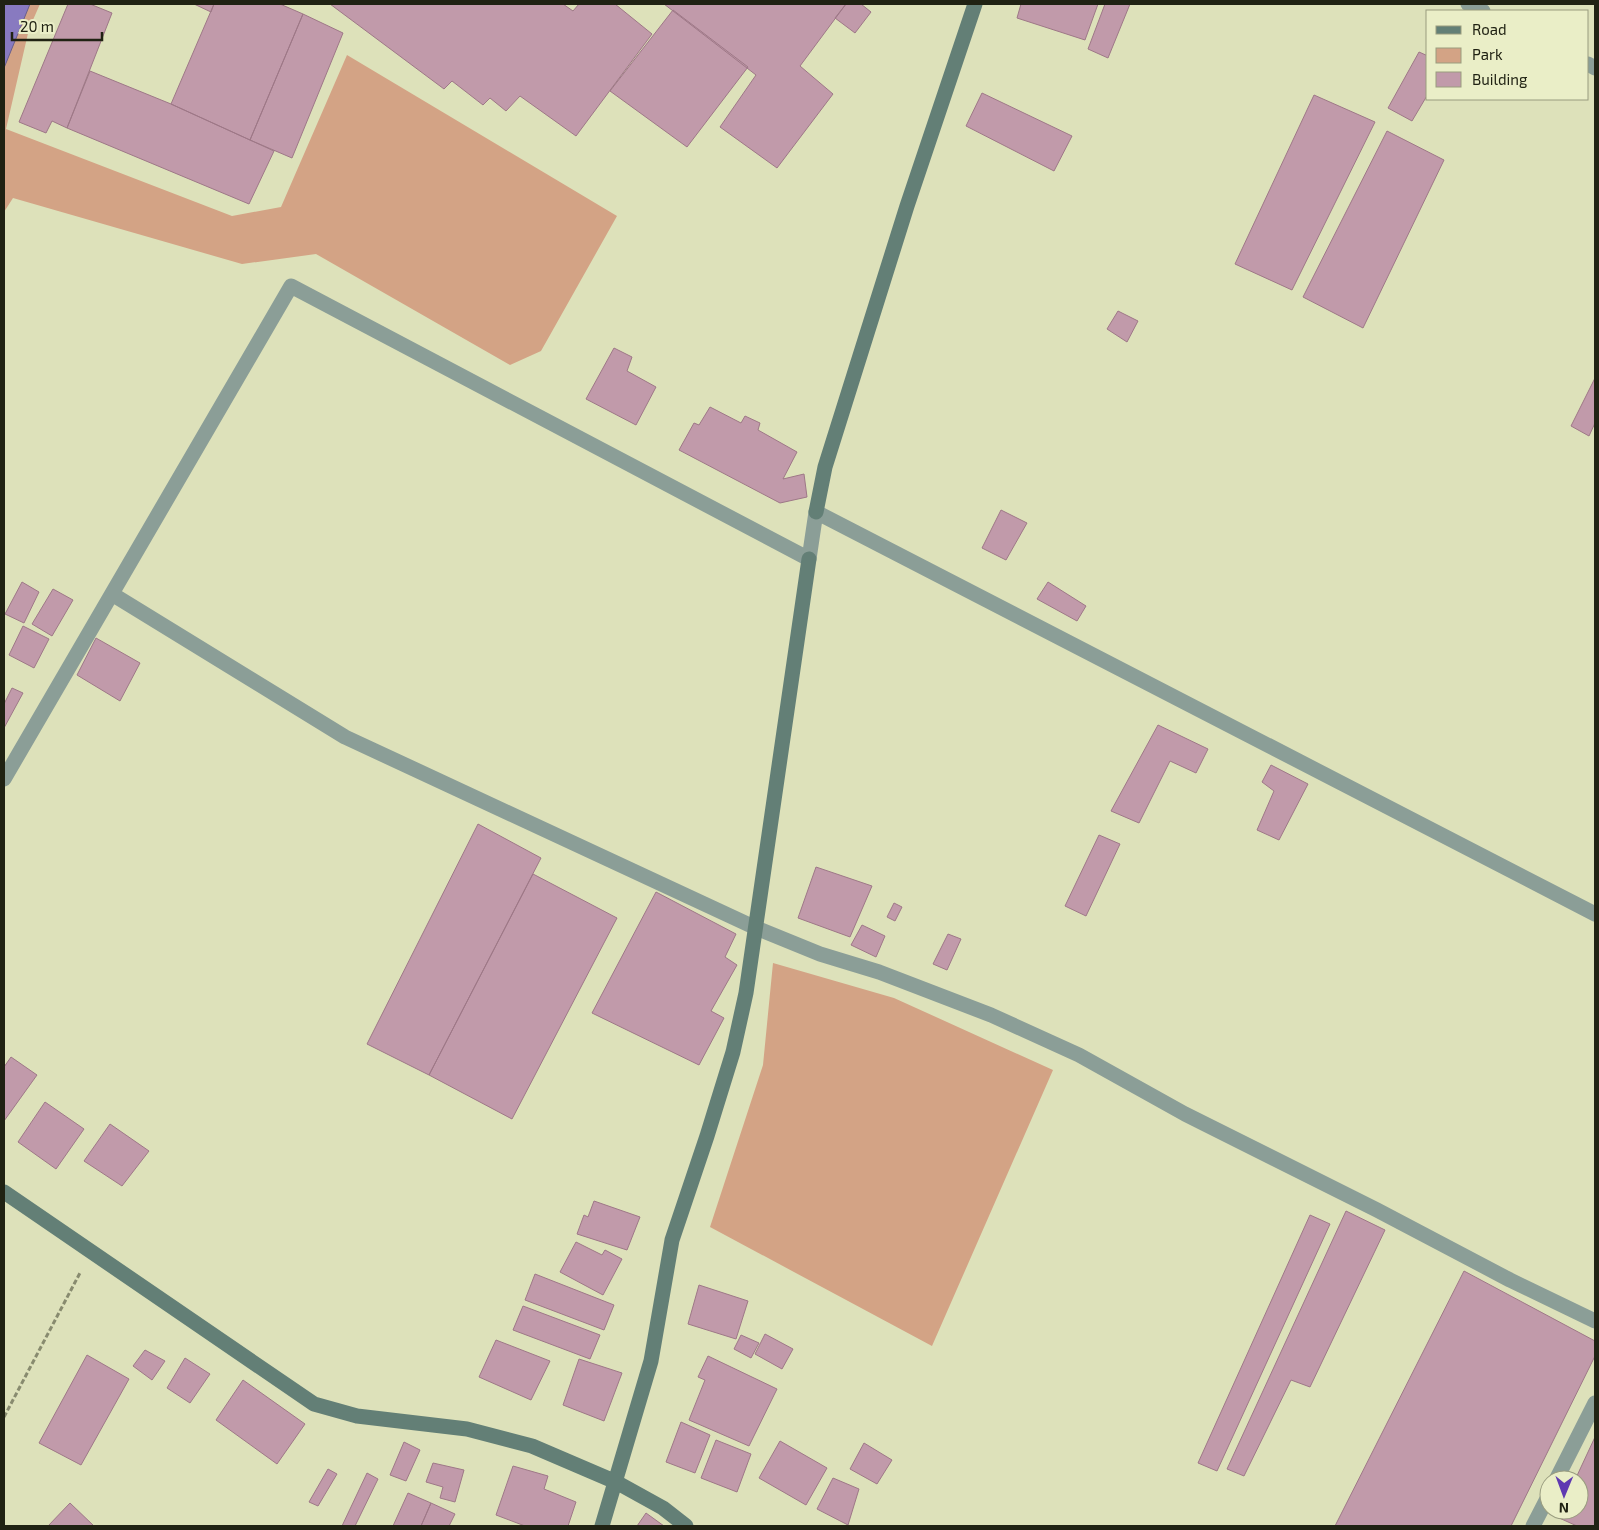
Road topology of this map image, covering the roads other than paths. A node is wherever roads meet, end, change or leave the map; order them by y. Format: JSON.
{"nodes":[{"id":1,"x":975,"y":4,"type":"edge"},
{"id":2,"x":1468,"y":4,"type":"edge"},
{"id":3,"x":1481,"y":10,"type":"edge"},
{"id":4,"x":816,"y":512,"type":"junction"},
{"id":5,"x":809,"y":559,"type":"junction"},
{"id":6,"x":112,"y":594,"type":"junction"},
{"id":7,"x":4,"y":779,"type":"edge"},
{"id":8,"x":1595,"y":914,"type":"edge"},
{"id":9,"x":756,"y":928,"type":"junction"},
{"id":10,"x":4,"y":1192,"type":"edge"},
{"id":11,"x":1595,"y":1322,"type":"edge"},
{"id":12,"x":1595,"y":1404,"type":"edge"},
{"id":13,"x":1561,"y":1470,"type":"edge"},
{"id":14,"x":616,"y":1482,"type":"junction"},
{"id":15,"x":1539,"y":1514,"type":"edge"},
{"id":16,"x":602,"y":1526,"type":"edge"},
{"id":17,"x":686,"y":1526,"type":"edge"},
{"id":18,"x":1533,"y":1526,"type":"edge"}],
"edges":[{"from":1,"to":4,"type":"street"},
{"from":2,"to":3,"type":"street"},
{"from":4,"to":5,"type":"street"},
{"from":4,"to":8,"type":"street"},
{"from":5,"to":6,"type":"street"},
{"from":5,"to":9,"type":"street"},
{"from":6,"to":7,"type":"street"},
{"from":6,"to":9,"type":"street"},
{"from":9,"to":11,"type":"street"},
{"from":9,"to":14,"type":"street"},
{"from":10,"to":14,"type":"street"},
{"from":12,"to":13,"type":"street"},
{"from":14,"to":16,"type":"street"},
{"from":14,"to":17,"type":"street"},
{"from":15,"to":18,"type":"street"}]}
